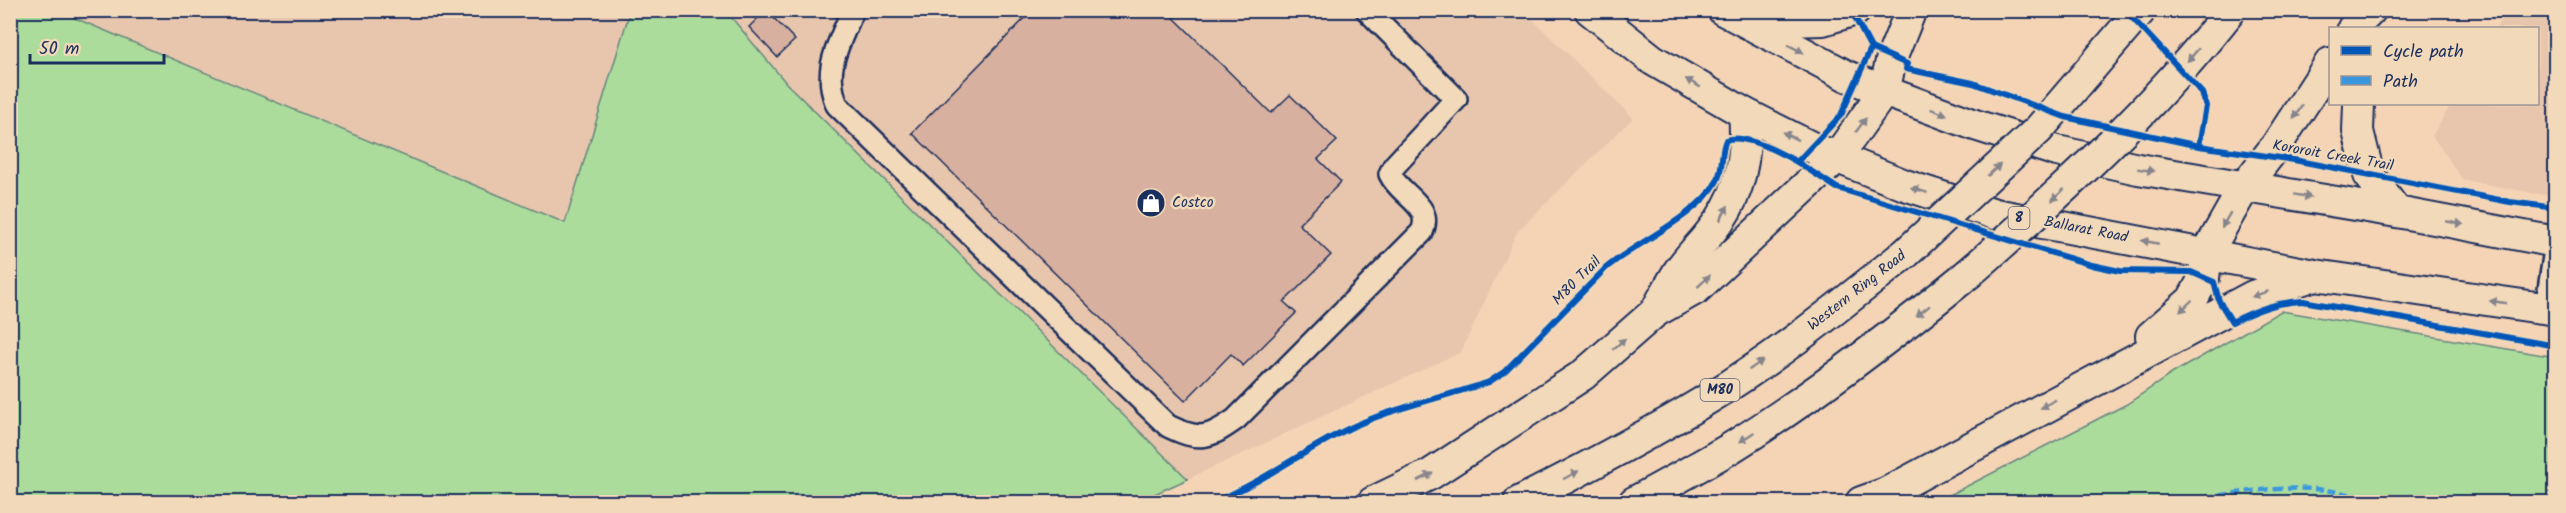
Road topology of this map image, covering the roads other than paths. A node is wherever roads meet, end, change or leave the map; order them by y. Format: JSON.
{"nodes":[{"id":1,"x":853,"y":10,"type":"edge"},
{"id":2,"x":1367,"y":10,"type":"edge"},
{"id":3,"x":1590,"y":10,"type":"edge"},
{"id":4,"x":1856,"y":10,"type":"edge"},
{"id":5,"x":1911,"y":10,"type":"edge"},
{"id":6,"x":2141,"y":10,"type":"edge"},
{"id":7,"x":2231,"y":10,"type":"edge"},
{"id":8,"x":2371,"y":10,"type":"edge"},
{"id":9,"x":2385,"y":10,"type":"edge"},
{"id":10,"x":1734,"y":16,"type":"edge"},
{"id":11,"x":2354,"y":27,"type":"edge"},
{"id":12,"x":2382,"y":27,"type":"edge"},
{"id":13,"x":2329,"y":66,"type":"edge"},
{"id":14,"x":1884,"y":91,"type":"junction"},
{"id":15,"x":2359,"y":105,"type":"edge"},
{"id":16,"x":1744,"y":113,"type":"junction"},
{"id":17,"x":1837,"y":157,"type":"junction"},
{"id":18,"x":2245,"y":186,"type":"junction"},
{"id":19,"x":2397,"y":212,"type":"junction"},
{"id":20,"x":2556,"y":242,"type":"edge"},
{"id":21,"x":2207,"y":253,"type":"junction"},
{"id":22,"x":2315,"y":275,"type":"junction"},
{"id":23,"x":2551,"y":310,"type":"edge"},
{"id":24,"x":1655,"y":312,"type":"junction"},
{"id":25,"x":2099,"y":376,"type":"junction"},
{"id":26,"x":1373,"y":502,"type":"edge"},
{"id":27,"x":1519,"y":502,"type":"edge"},
{"id":28,"x":1634,"y":502,"type":"edge"},
{"id":29,"x":1861,"y":502,"type":"edge"}],
"edges":[{"from":1,"to":2,"type":"lane"},
{"from":16,"to":3,"type":"highway","name":"Ballarat Road","number":"8","one_way":true},
{"from":4,"to":10,"type":"highway"},
{"from":5,"to":14,"type":"highway"},
{"from":27,"to":6,"type":"highway","name":"Western Ring Road","number":"M80","one_way":true,"bridge":true},
{"from":7,"to":28,"type":"highway","one_way":true,"bridge":true},
{"from":8,"to":11,"type":"highway"},
{"from":9,"to":12,"type":"highway"},
{"from":10,"to":14,"type":"highway","one_way":true},
{"from":13,"to":18,"type":"highway","one_way":true},
{"from":17,"to":14,"type":"highway","one_way":true},
{"from":14,"to":18,"type":"highway","one_way":true},
{"from":15,"to":19,"type":"highway"},
{"from":17,"to":16,"type":"highway","name":"Ballarat Road","number":"8","one_way":true},
{"from":24,"to":16,"type":"highway","one_way":true},
{"from":21,"to":17,"type":"highway","name":"Ballarat Road","number":"8","one_way":true},
{"from":24,"to":17,"type":"highway","one_way":true},
{"from":18,"to":19,"type":"highway","one_way":true},
{"from":18,"to":21,"type":"highway","one_way":true},
{"from":19,"to":20,"type":"highway","one_way":true},
{"from":20,"to":23,"type":"lane"},
{"from":21,"to":22,"type":"highway","name":"Ballarat Road","number":"8"},
{"from":21,"to":25,"type":"highway","one_way":true},
{"from":23,"to":22,"type":"highway","name":"Ballarat Road","number":"8","one_way":true},
{"from":22,"to":25,"type":"highway","one_way":true},
{"from":26,"to":24,"type":"highway","one_way":true},
{"from":25,"to":29,"type":"highway","one_way":true}]}
